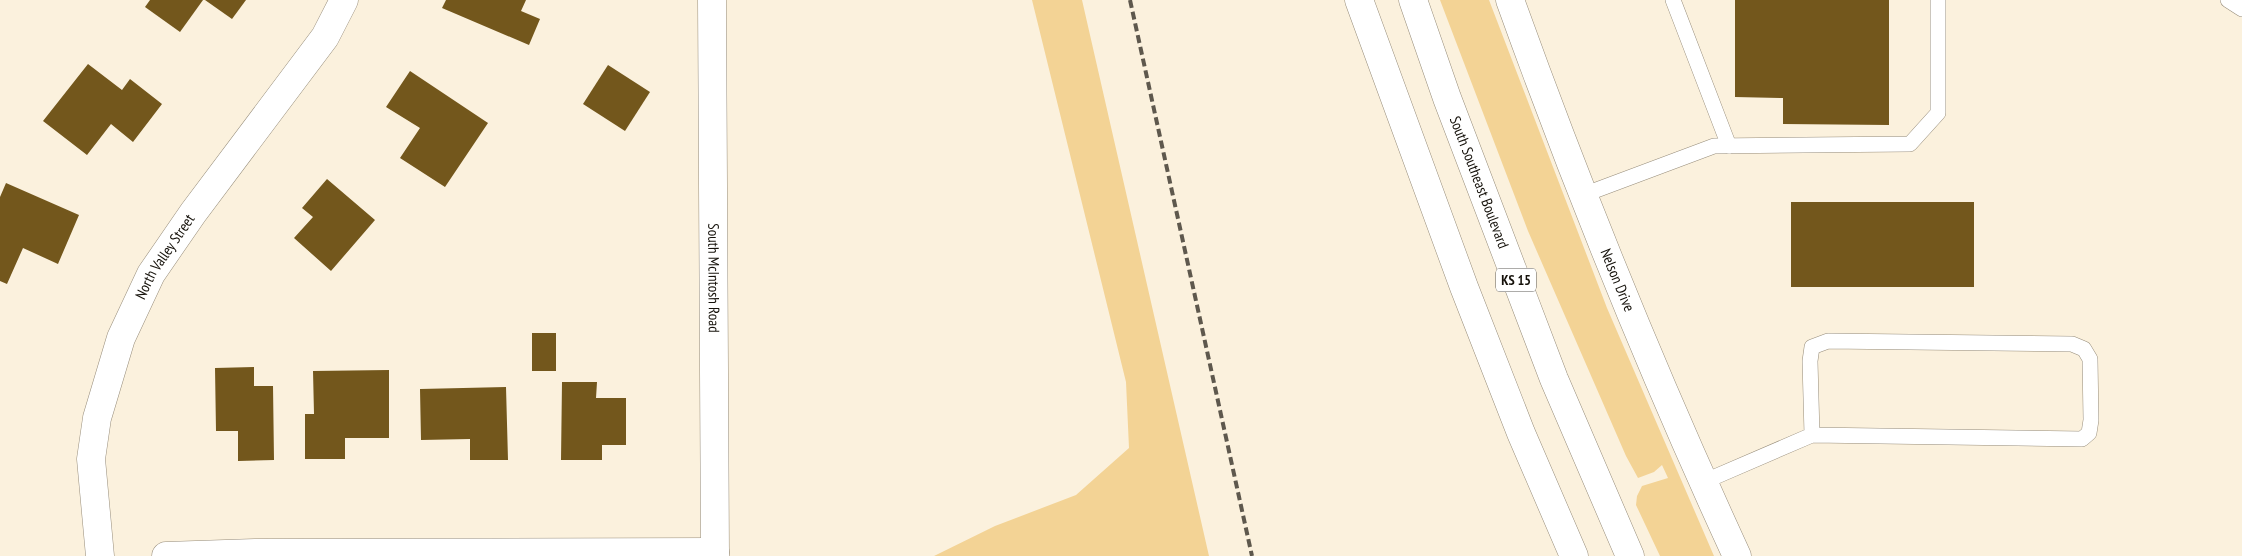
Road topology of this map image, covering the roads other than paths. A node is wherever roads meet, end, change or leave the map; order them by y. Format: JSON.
{"nodes":[{"id":1,"x":344,"y":0,"type":"edge"},
{"id":2,"x":712,"y":0,"type":"edge"},
{"id":3,"x":1359,"y":0,"type":"edge"},
{"id":4,"x":1413,"y":0,"type":"edge"},
{"id":5,"x":1510,"y":0,"type":"edge"},
{"id":6,"x":1673,"y":0,"type":"edge"},
{"id":7,"x":1938,"y":0,"type":"edge"},
{"id":8,"x":2228,"y":0,"type":"edge"},
{"id":9,"x":2242,"y":9,"type":"edge"},
{"id":10,"x":1729,"y":146,"type":"junction"},
{"id":11,"x":1583,"y":195,"type":"junction"},
{"id":12,"x":1812,"y":435,"type":"junction"},
{"id":13,"x":1703,"y":482,"type":"junction"},
{"id":14,"x":715,"y":554,"type":"edge"},
{"id":15,"x":100,"y":556,"type":"edge"},
{"id":16,"x":166,"y":556,"type":"edge"},
{"id":17,"x":1574,"y":556,"type":"edge"},
{"id":18,"x":1630,"y":556,"type":"edge"},
{"id":19,"x":1736,"y":556,"type":"edge"}],
"edges":[{"from":1,"to":15,"type":"street","name":"North Valley Street"},
{"from":2,"to":14,"type":"street","name":"South McIntosh Road"},
{"from":3,"to":17,"type":"street"},
{"from":4,"to":18,"type":"street","name":"South Southeast Boulevard","number":"KS 15"},
{"from":5,"to":11,"type":"street","name":"Nelson Drive"},
{"from":6,"to":10,"type":"lane"},
{"from":7,"to":10,"type":"lane"},
{"from":8,"to":9,"type":"lane"},
{"from":10,"to":11,"type":"lane"},
{"from":11,"to":13,"type":"street","name":"Nelson Drive"},
{"from":12,"to":12,"type":"lane"},
{"from":12,"to":13,"type":"lane"},
{"from":13,"to":19,"type":"street","name":"Nelson Drive"},
{"from":14,"to":16,"type":"street"}]}
